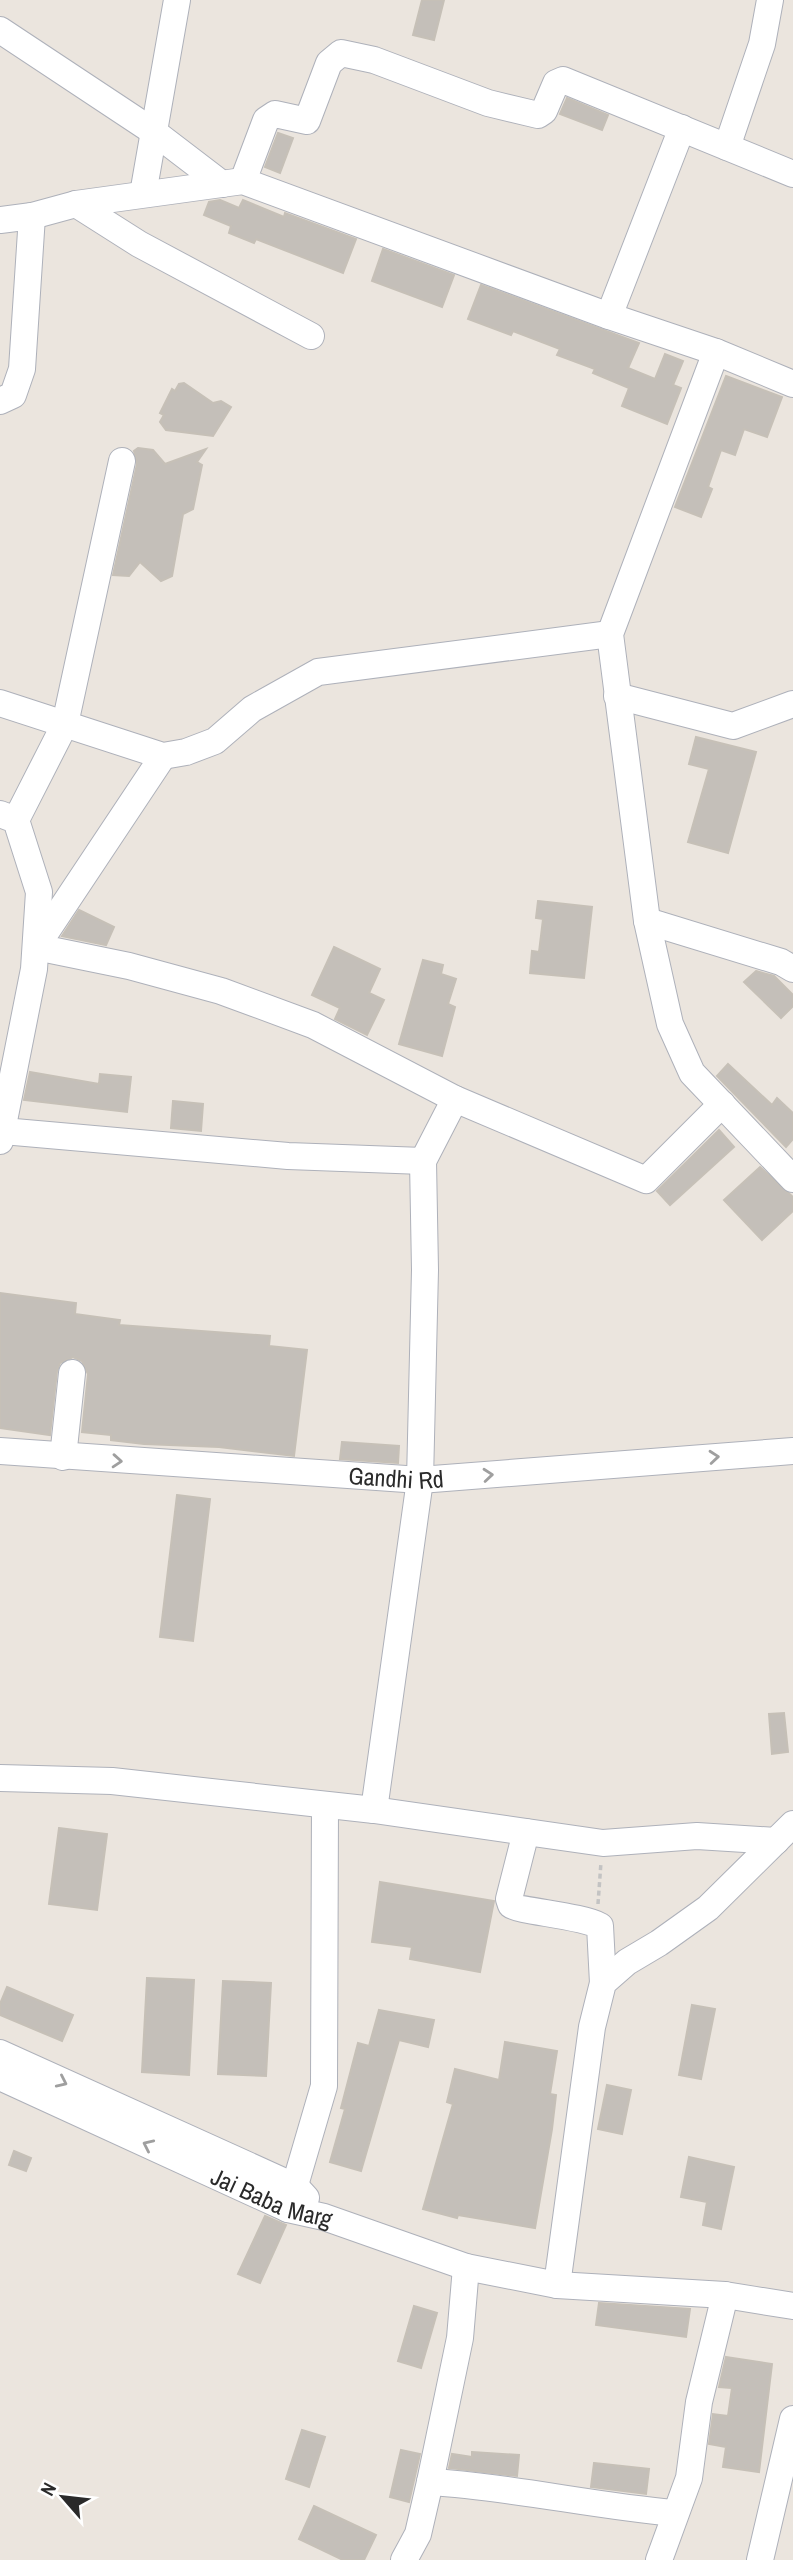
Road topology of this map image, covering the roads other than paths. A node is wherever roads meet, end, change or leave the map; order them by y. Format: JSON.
{"nodes":[{"id":1,"x":177,"y":0,"type":"edge"},
{"id":2,"x":770,"y":0,"type":"edge"},
{"id":3,"x":0,"y":30,"type":"edge"},
{"id":4,"x":682,"y":128,"type":"junction"},
{"id":5,"x":154,"y":132,"type":"junction"},
{"id":6,"x":727,"y":147,"type":"junction"},
{"id":7,"x":793,"y":174,"type":"edge"},
{"id":8,"x":232,"y":182,"type":"junction"},
{"id":9,"x":143,"y":194,"type":"junction"},
{"id":10,"x":76,"y":204,"type":"junction"},
{"id":11,"x":32,"y":216,"type":"junction"},
{"id":12,"x":0,"y":220,"type":"edge"},
{"id":13,"x":609,"y":316,"type":"junction"},
{"id":14,"x":311,"y":336,"type":"dead end"},
{"id":15,"x":716,"y":352,"type":"junction"},
{"id":16,"x":793,"y":384,"type":"edge"},
{"id":17,"x":0,"y":401,"type":"edge"},
{"id":18,"x":122,"y":461,"type":"dead end"},
{"id":19,"x":610,"y":634,"type":"junction"},
{"id":20,"x":617,"y":696,"type":"junction"},
{"id":21,"x":0,"y":703,"type":"edge"},
{"id":22,"x":793,"y":704,"type":"edge"},
{"id":23,"x":65,"y":724,"type":"junction"},
{"id":24,"x":163,"y":756,"type":"junction"},
{"id":25,"x":8,"y":817,"type":"edge"},
{"id":26,"x":647,"y":921,"type":"junction"},
{"id":27,"x":36,"y":947,"type":"junction"},
{"id":28,"x":793,"y":969,"type":"edge"},
{"id":29,"x":455,"y":1099,"type":"junction"},
{"id":30,"x":722,"y":1104,"type":"junction"},
{"id":31,"x":1,"y":1136,"type":"edge"},
{"id":32,"x":423,"y":1161,"type":"junction"},
{"id":33,"x":793,"y":1179,"type":"edge"},
{"id":34,"x":72,"y":1373,"type":"dead end"},
{"id":35,"x":0,"y":1451,"type":"edge"},
{"id":36,"x":793,"y":1451,"type":"edge"},
{"id":37,"x":64,"y":1457,"type":"junction"},
{"id":38,"x":420,"y":1480,"type":"junction"},
{"id":39,"x":0,"y":1778,"type":"edge"},
{"id":40,"x":326,"y":1805,"type":"junction"},
{"id":41,"x":374,"y":1811,"type":"junction"},
{"id":42,"x":526,"y":1832,"type":"junction"},
{"id":43,"x":784,"y":1832,"type":"edge"},
{"id":44,"x":603,"y":1983,"type":"junction"},
{"id":45,"x":0,"y":2053,"type":"edge"},
{"id":46,"x":0,"y":2077,"type":"edge"},
{"id":47,"x":195,"y":2155,"type":"junction"},
{"id":48,"x":292,"y":2198,"type":"junction"},
{"id":49,"x":466,"y":2267,"type":"junction"},
{"id":50,"x":557,"y":2286,"type":"junction"},
{"id":51,"x":725,"y":2295,"type":"junction"},
{"id":52,"x":793,"y":2306,"type":"edge"},
{"id":53,"x":793,"y":2419,"type":"edge"},
{"id":54,"x":430,"y":2482,"type":"junction"},
{"id":55,"x":675,"y":2513,"type":"junction"},
{"id":56,"x":404,"y":2560,"type":"edge"},
{"id":57,"x":659,"y":2560,"type":"edge"},
{"id":58,"x":760,"y":2560,"type":"edge"}],
"edges":[{"from":1,"to":5,"type":"street"},
{"from":2,"to":6,"type":"street"},
{"from":3,"to":5,"type":"street"},
{"from":4,"to":6,"type":"street"},
{"from":4,"to":8,"type":"street"},
{"from":4,"to":13,"type":"street"},
{"from":5,"to":8,"type":"street"},
{"from":5,"to":9,"type":"street"},
{"from":6,"to":7,"type":"street"},
{"from":8,"to":9,"type":"street"},
{"from":8,"to":13,"type":"street"},
{"from":9,"to":10,"type":"street"},
{"from":10,"to":11,"type":"street"},
{"from":10,"to":14,"type":"street"},
{"from":11,"to":12,"type":"street"},
{"from":11,"to":17,"type":"street"},
{"from":13,"to":15,"type":"street"},
{"from":15,"to":16,"type":"street"},
{"from":15,"to":19,"type":"street"},
{"from":18,"to":23,"type":"street"},
{"from":19,"to":20,"type":"street"},
{"from":19,"to":24,"type":"street"},
{"from":20,"to":22,"type":"street"},
{"from":20,"to":26,"type":"street"},
{"from":21,"to":23,"type":"street"},
{"from":23,"to":24,"type":"street"},
{"from":23,"to":25,"type":"street"},
{"from":24,"to":27,"type":"street"},
{"from":25,"to":27,"type":"street"},
{"from":26,"to":28,"type":"street"},
{"from":26,"to":30,"type":"street"},
{"from":27,"to":29,"type":"street"},
{"from":27,"to":31,"type":"street"},
{"from":29,"to":30,"type":"street"},
{"from":29,"to":32,"type":"street"},
{"from":30,"to":33,"type":"street"},
{"from":31,"to":32,"type":"street"},
{"from":32,"to":38,"type":"street"},
{"from":34,"to":37,"type":"street"},
{"from":35,"to":37,"type":"street","name":"Gandhi Rd"},
{"from":38,"to":36,"type":"street","name":"Gandhi Rd","one_way":true},
{"from":37,"to":38,"type":"street","name":"Gandhi Rd","one_way":true},
{"from":38,"to":41,"type":"street"},
{"from":39,"to":40,"type":"street"},
{"from":40,"to":41,"type":"street"},
{"from":40,"to":48,"type":"street"},
{"from":41,"to":42,"type":"street"},
{"from":42,"to":43,"type":"street"},
{"from":42,"to":44,"type":"street"},
{"from":43,"to":44,"type":"street"},
{"from":44,"to":50,"type":"street"},
{"from":45,"to":47,"type":"street","name":"Jai Baba Marg","one_way":true},
{"from":47,"to":46,"type":"street","name":"Jai Baba Marg","one_way":true},
{"from":47,"to":48,"type":"street","name":"Jai Baba Marg"},
{"from":48,"to":49,"type":"street","name":"Jai Baba Marg"},
{"from":49,"to":50,"type":"street","name":"Jai Baba Marg"},
{"from":49,"to":54,"type":"street"},
{"from":50,"to":51,"type":"street","name":"Jai Baba Marg"},
{"from":51,"to":52,"type":"street","name":"Jai Baba Marg"},
{"from":51,"to":55,"type":"street"},
{"from":53,"to":58,"type":"street"},
{"from":54,"to":55,"type":"street"},
{"from":54,"to":56,"type":"street"},
{"from":55,"to":57,"type":"street"}]}
